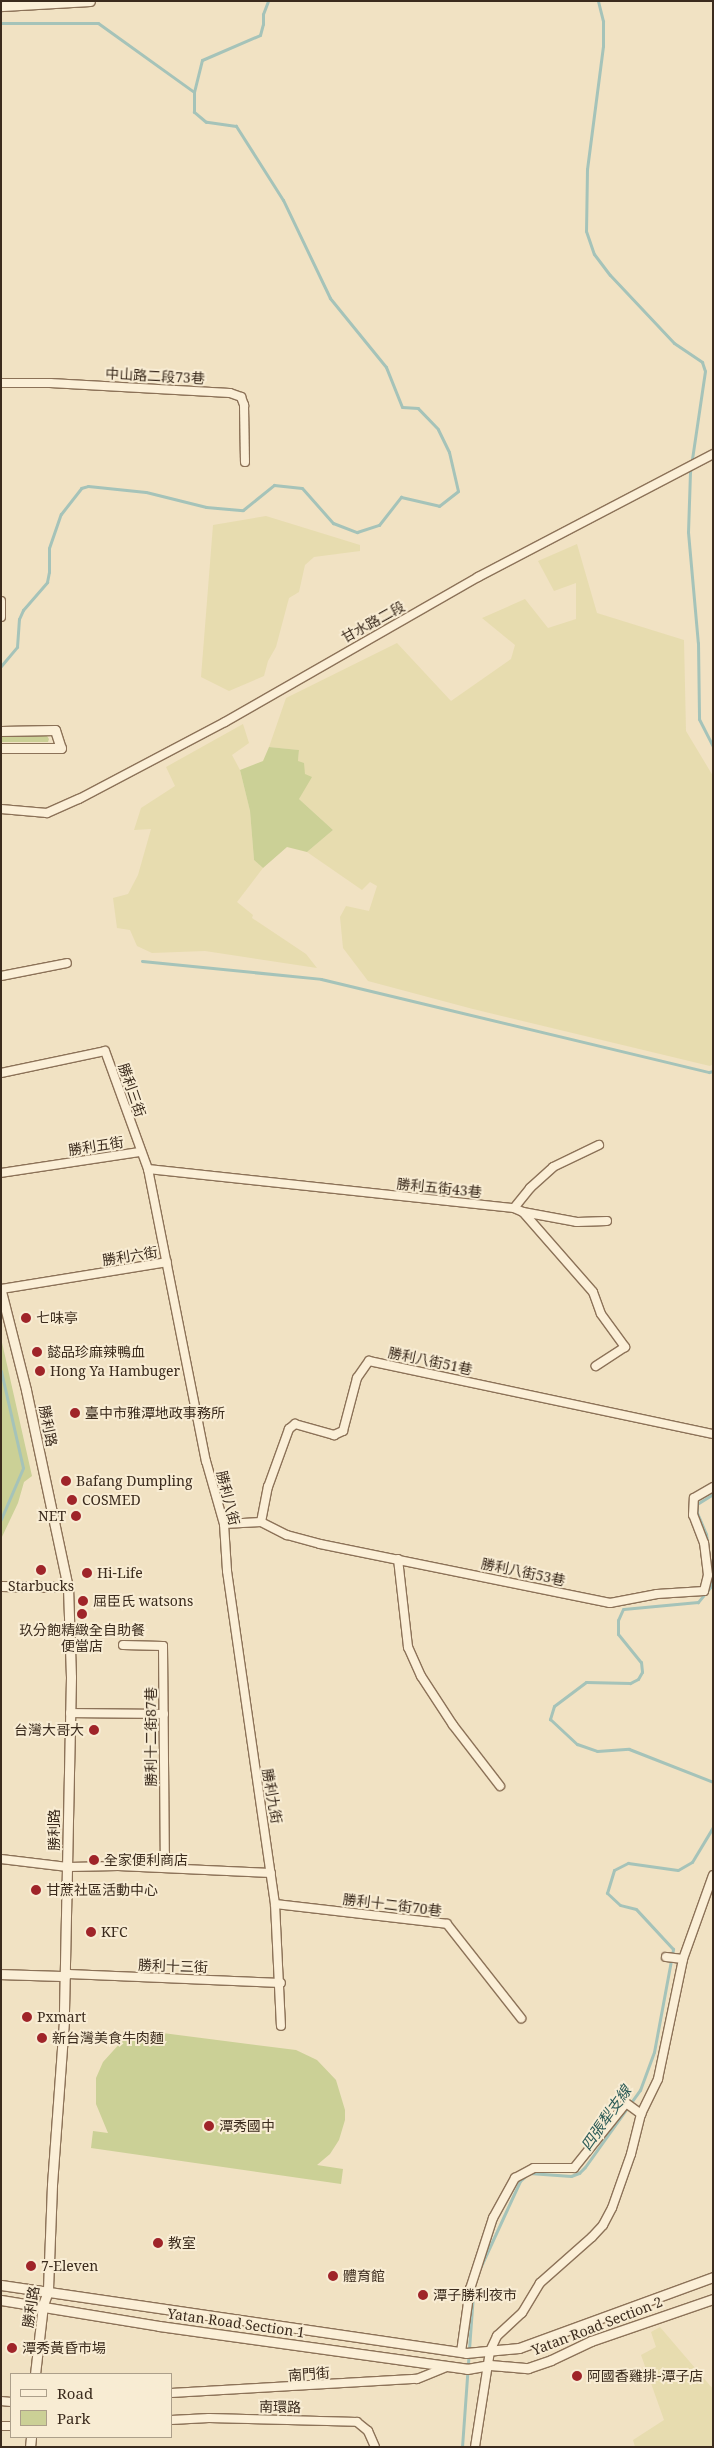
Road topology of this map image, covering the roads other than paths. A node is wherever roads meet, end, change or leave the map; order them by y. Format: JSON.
{"nodes":[{"id":1,"x":90,"y":1,"type":"edge"},
{"id":2,"x":1,"y":6,"type":"edge"},
{"id":3,"x":1,"y":383,"type":"edge"},
{"id":4,"x":713,"y":454,"type":"edge"},
{"id":5,"x":245,"y":462,"type":"dead end"},
{"id":6,"x":1,"y":601,"type":"edge"},
{"id":7,"x":1,"y":617,"type":"edge"},
{"id":8,"x":1,"y":731,"type":"edge"},
{"id":9,"x":1,"y":748,"type":"edge"},
{"id":10,"x":1,"y":809,"type":"edge"},
{"id":11,"x":67,"y":963,"type":"dead end"},
{"id":12,"x":1,"y":976,"type":"edge"},
{"id":13,"x":1,"y":1073,"type":"edge"},
{"id":14,"x":599,"y":1145,"type":"dead end"},
{"id":15,"x":140,"y":1152,"type":"junction"},
{"id":16,"x":148,"y":1170,"type":"junction"},
{"id":17,"x":1,"y":1173,"type":"edge"},
{"id":18,"x":514,"y":1208,"type":"junction"},
{"id":19,"x":523,"y":1212,"type":"junction"},
{"id":20,"x":607,"y":1221,"type":"dead end"},
{"id":21,"x":167,"y":1262,"type":"junction"},
{"id":22,"x":1,"y":1290,"type":"edge"},
{"id":23,"x":596,"y":1366,"type":"dead end"},
{"id":24,"x":713,"y":1434,"type":"edge"},
{"id":25,"x":206,"y":1461,"type":"joint"},
{"id":26,"x":713,"y":1487,"type":"edge"},
{"id":27,"x":260,"y":1522,"type":"junction"},
{"id":28,"x":224,"y":1524,"type":"junction"},
{"id":29,"x":398,"y":1559,"type":"junction"},
{"id":30,"x":227,"y":1571,"type":"joint"},
{"id":31,"x":1,"y":1586,"type":"edge"},
{"id":32,"x":68,"y":1587,"type":"junction"},
{"id":33,"x":123,"y":1645,"type":"dead end"},
{"id":34,"x":70,"y":1712,"type":"junction"},
{"id":35,"x":164,"y":1714,"type":"junction"},
{"id":36,"x":500,"y":1786,"type":"dead end"},
{"id":37,"x":1,"y":1860,"type":"edge"},
{"id":38,"x":68,"y":1867,"type":"junction"},
{"id":39,"x":165,"y":1867,"type":"junction"},
{"id":40,"x":271,"y":1873,"type":"junction"},
{"id":41,"x":713,"y":1875,"type":"edge"},
{"id":42,"x":275,"y":1904,"type":"junction"},
{"id":43,"x":666,"y":1957,"type":"dead end"},
{"id":44,"x":683,"y":1959,"type":"junction"},
{"id":45,"x":1,"y":1974,"type":"edge"},
{"id":46,"x":66,"y":1976,"type":"junction"},
{"id":47,"x":281,"y":1983,"type":"junction"},
{"id":48,"x":521,"y":2018,"type":"dead end"},
{"id":49,"x":281,"y":2026,"type":"dead end"},
{"id":50,"x":641,"y":2114,"type":"junction"},
{"id":51,"x":713,"y":2277,"type":"edge"},
{"id":52,"x":1,"y":2286,"type":"edge"},
{"id":53,"x":48,"y":2291,"type":"junction"},
{"id":54,"x":713,"y":2299,"type":"edge"},
{"id":55,"x":1,"y":2300,"type":"edge"},
{"id":56,"x":43,"y":2306,"type":"junction"},
{"id":57,"x":490,"y":2351,"type":"junction"},
{"id":58,"x":464,"y":2352,"type":"junction"},
{"id":59,"x":485,"y":2366,"type":"junction"},
{"id":60,"x":446,"y":2367,"type":"junction"},
{"id":61,"x":467,"y":2369,"type":"joint"},
{"id":62,"x":35,"y":2373,"type":"edge"},
{"id":63,"x":172,"y":2393,"type":"edge"},
{"id":64,"x":172,"y":2420,"type":"edge"},
{"id":65,"x":375,"y":2447,"type":"edge"},
{"id":66,"x":475,"y":2447,"type":"edge"}],
"edges":[{"from":1,"to":2,"type":"street"},
{"from":3,"to":5,"type":"street","name":"中山路二段73巷"},
{"from":4,"to":10,"type":"street","name":"甘水路二段"},
{"from":6,"to":7,"type":"street"},
{"from":8,"to":9,"type":"street"},
{"from":11,"to":12,"type":"street"},
{"from":13,"to":15,"type":"street","name":"勝利三街"},
{"from":14,"to":18,"type":"street"},
{"from":15,"to":16,"type":"street","name":"勝利五街"},
{"from":15,"to":17,"type":"street","name":"勝利五街"},
{"from":16,"to":18,"type":"street","name":"勝利五街43巷"},
{"from":16,"to":21,"type":"street","name":"勝利五街"},
{"from":18,"to":19,"type":"street","name":"勝利五街43巷"},
{"from":19,"to":20,"type":"street"},
{"from":19,"to":23,"type":"street","name":"勝利五街43巷"},
{"from":21,"to":22,"type":"street","name":"勝利六街"},
{"from":21,"to":25,"type":"street","name":"勝利六街"},
{"from":22,"to":32,"type":"street","name":"勝利路"},
{"from":24,"to":27,"type":"street","name":"勝利八街51巷"},
{"from":25,"to":28,"type":"street","name":"勝利八街"},
{"from":26,"to":29,"type":"street","name":"勝利八街53巷"},
{"from":27,"to":28,"type":"street","name":"勝利八街53巷"},
{"from":27,"to":29,"type":"street","name":"勝利八街53巷"},
{"from":28,"to":30,"type":"street","name":"勝利八街"},
{"from":29,"to":36,"type":"street"},
{"from":30,"to":40,"type":"street","name":"勝利九街"},
{"from":31,"to":32,"type":"street"},
{"from":32,"to":34,"type":"street","name":"勝利路"},
{"from":33,"to":35,"type":"street","name":"勝利十二街87巷"},
{"from":34,"to":35,"type":"street"},
{"from":34,"to":38,"type":"street","name":"勝利路"},
{"from":35,"to":39,"type":"street","name":"勝利十二街87巷"},
{"from":37,"to":38,"type":"street"},
{"from":38,"to":39,"type":"street"},
{"from":38,"to":46,"type":"street","name":"勝利路"},
{"from":39,"to":40,"type":"street"},
{"from":40,"to":42,"type":"street","name":"勝利九街"},
{"from":41,"to":44,"type":"street"},
{"from":42,"to":47,"type":"street","name":"勝利九街"},
{"from":42,"to":48,"type":"street","name":"勝利十二街70巷"},
{"from":43,"to":44,"type":"street"},
{"from":44,"to":50,"type":"street"},
{"from":45,"to":46,"type":"street"},
{"from":46,"to":47,"type":"street","name":"勝利十三街"},
{"from":46,"to":53,"type":"street","name":"勝利路"},
{"from":47,"to":49,"type":"street","name":"勝利九街"},
{"from":50,"to":57,"type":"street"},
{"from":50,"to":58,"type":"street"},
{"from":51,"to":57,"type":"street","name":"Yatan Road Section 2"},
{"from":52,"to":53,"type":"street","name":"Yatan Road Section 1"},
{"from":53,"to":56,"type":"street","name":"勝利路"},
{"from":53,"to":58,"type":"street","name":"Yatan Road Section 1"},
{"from":54,"to":59,"type":"street","name":"Yatan Road Section 2"},
{"from":55,"to":56,"type":"street","name":"Yatan Road Section 1"},
{"from":56,"to":60,"type":"street","name":"Yatan Road Section 1"},
{"from":56,"to":62,"type":"street","name":"勝利路"},
{"from":57,"to":58,"type":"street","name":"Yatan Road Section 1"},
{"from":57,"to":59,"type":"street"},
{"from":59,"to":61,"type":"street","name":"Yatan Road Section 2"},
{"from":59,"to":66,"type":"street"},
{"from":60,"to":61,"type":"street","name":"Yatan Road Section 1"},
{"from":60,"to":63,"type":"street","name":"南門街"},
{"from":64,"to":65,"type":"street","name":"南環路"}]}
